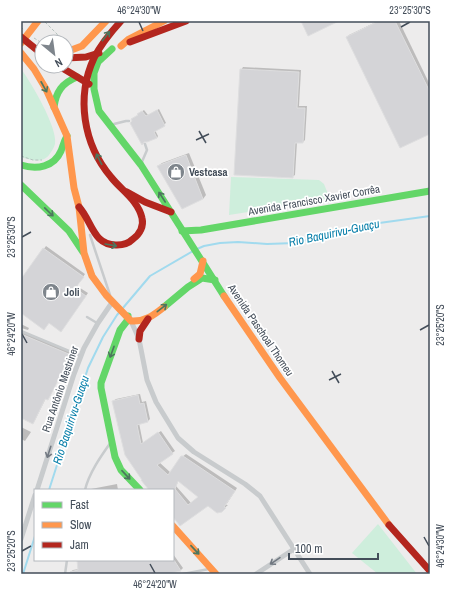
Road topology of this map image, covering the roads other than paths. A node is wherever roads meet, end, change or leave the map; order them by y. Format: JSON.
{"nodes":[{"id":1,"x":41,"y":21,"type":"edge"},
{"id":2,"x":106,"y":21,"type":"edge"},
{"id":3,"x":120,"y":21,"type":"edge"},
{"id":4,"x":164,"y":21,"type":"edge"},
{"id":5,"x":186,"y":21,"type":"edge"},
{"id":6,"x":21,"y":37,"type":"edge"},
{"id":7,"x":21,"y":43,"type":"edge"},
{"id":8,"x":121,"y":46,"type":"junction"},
{"id":9,"x":34,"y":48,"type":"edge"},
{"id":10,"x":74,"y":49,"type":"edge"},
{"id":11,"x":112,"y":49,"type":"junction"},
{"id":12,"x":21,"y":53,"type":"edge"},
{"id":13,"x":74,"y":58,"type":"edge"},
{"id":14,"x":72,"y":74,"type":"edge"},
{"id":15,"x":77,"y":77,"type":"junction"},
{"id":16,"x":94,"y":89,"type":"junction"},
{"id":17,"x":54,"y":107,"type":"junction"},
{"id":18,"x":129,"y":121,"type":"dead end"},
{"id":19,"x":109,"y":126,"type":"junction"},
{"id":20,"x":67,"y":136,"type":"junction"},
{"id":21,"x":145,"y":144,"type":"dead end"},
{"id":22,"x":21,"y":165,"type":"edge"},
{"id":23,"x":141,"y":165,"type":"junction"},
{"id":24,"x":21,"y":185,"type":"edge"},
{"id":25,"x":123,"y":189,"type":"junction"},
{"id":26,"x":430,"y":191,"type":"edge"},
{"id":27,"x":79,"y":207,"type":"junction"},
{"id":28,"x":171,"y":212,"type":"junction"},
{"id":29,"x":182,"y":230,"type":"junction"},
{"id":30,"x":201,"y":230,"type":"junction"},
{"id":31,"x":190,"y":242,"type":"junction"},
{"id":32,"x":84,"y":253,"type":"junction"},
{"id":33,"x":202,"y":260,"type":"junction"},
{"id":34,"x":215,"y":280,"type":"junction"},
{"id":35,"x":189,"y":286,"type":"junction"},
{"id":36,"x":114,"y":302,"type":"junction"},
{"id":37,"x":87,"y":317,"type":"dead end"},
{"id":38,"x":128,"y":317,"type":"junction"},
{"id":39,"x":148,"y":319,"type":"junction"},
{"id":40,"x":98,"y":323,"type":"junction"},
{"id":41,"x":21,"y":331,"type":"edge"},
{"id":42,"x":139,"y":338,"type":"junction"},
{"id":43,"x":81,"y":356,"type":"junction"},
{"id":44,"x":111,"y":442,"type":"junction"},
{"id":45,"x":37,"y":489,"type":"edge"},
{"id":46,"x":85,"y":489,"type":"edge"},
{"id":47,"x":139,"y":489,"type":"edge"},
{"id":48,"x":34,"y":498,"type":"edge"},
{"id":49,"x":174,"y":527,"type":"edge"},
{"id":50,"x":21,"y":539,"type":"edge"},
{"id":51,"x":294,"y":549,"type":"junction"},
{"id":52,"x":67,"y":561,"type":"edge"},
{"id":53,"x":211,"y":568,"type":"junction"},
{"id":54,"x":430,"y":571,"type":"edge"},
{"id":55,"x":65,"y":574,"type":"edge"},
{"id":56,"x":182,"y":574,"type":"edge"},
{"id":57,"x":216,"y":574,"type":"edge"},
{"id":58,"x":256,"y":574,"type":"edge"},
{"id":59,"x":310,"y":574,"type":"edge"}],
"edges":[{"from":1,"to":7,"type":"main road"},
{"from":2,"to":10,"type":"main road"},
{"from":25,"to":3,"type":"main road","one_way":true},
{"from":4,"to":8,"type":"main road"},
{"from":5,"to":8,"type":"main road"},
{"from":6,"to":9,"type":"main road"},
{"from":8,"to":11,"type":"main road"},
{"from":11,"to":13,"type":"main road"},
{"from":11,"to":16,"type":"main road","name":"Avenida Paschoal Thomeu"},
{"from":12,"to":17,"type":"main road","one_way":true},
{"from":14,"to":15,"type":"main road"},
{"from":15,"to":16,"type":"main road"},
{"from":15,"to":17,"type":"main road"},
{"from":16,"to":19,"type":"main road","name":"Avenida Paschoal Thomeu"},
{"from":17,"to":20,"type":"main road"},
{"from":18,"to":19,"type":"lane"},
{"from":19,"to":23,"type":"main road","name":"Avenida Paschoal Thomeu"},
{"from":20,"to":22,"type":"main road"},
{"from":20,"to":27,"type":"main road"},
{"from":21,"to":23,"type":"lane"},
{"from":28,"to":23,"type":"main road","name":"Avenida Paschoal Thomeu","one_way":true},
{"from":24,"to":32,"type":"main road","one_way":true},
{"from":27,"to":25,"type":"main road","one_way":true},
{"from":25,"to":28,"type":"main road"},
{"from":26,"to":30,"type":"main road","name":"Avenida Francisco Xavier Corrêa"},
{"from":27,"to":32,"type":"main road"},
{"from":27,"to":36,"type":"lane"},
{"from":28,"to":29,"type":"main road","name":"Avenida Paschoal Thomeu"},
{"from":29,"to":30,"type":"main road","name":"Avenida Francisco Xavier Corrêa"},
{"from":29,"to":31,"type":"main road","name":"Avenida Paschoal Thomeu"},
{"from":30,"to":31,"type":"main road","name":"Avenida Francisco Xavier Corrêa"},
{"from":31,"to":33,"type":"main road","name":"Avenida Paschoal Thomeu"},
{"from":32,"to":36,"type":"main road"},
{"from":33,"to":34,"type":"main road","name":"Avenida Paschoal Thomeu"},
{"from":33,"to":35,"type":"main road"},
{"from":34,"to":35,"type":"main road"},
{"from":34,"to":54,"type":"main road","name":"Avenida Paschoal Thomeu"},
{"from":39,"to":35,"type":"main road","one_way":true},
{"from":36,"to":38,"type":"main road"},
{"from":36,"to":40,"type":"street","name":"Rua Antônio Mestriner"},
{"from":37,"to":40,"type":"lane"},
{"from":38,"to":39,"type":"main road"},
{"from":38,"to":42,"type":"street"},
{"from":38,"to":44,"type":"main road","one_way":true},
{"from":39,"to":42,"type":"main road"},
{"from":40,"to":43,"type":"street","name":"Rua Antônio Mestriner"},
{"from":41,"to":43,"type":"lane"},
{"from":42,"to":51,"type":"street"},
{"from":43,"to":45,"type":"street","name":"Rua Antônio Mestriner","one_way":true},
{"from":44,"to":46,"type":"lane"},
{"from":44,"to":47,"type":"main road","one_way":true},
{"from":48,"to":50,"type":"street"},
{"from":49,"to":53,"type":"main road","one_way":true},
{"from":51,"to":58,"type":"street","one_way":true},
{"from":51,"to":59,"type":"street"},
{"from":52,"to":55,"type":"lane"},
{"from":53,"to":56,"type":"lane"},
{"from":53,"to":57,"type":"main road"}]}
